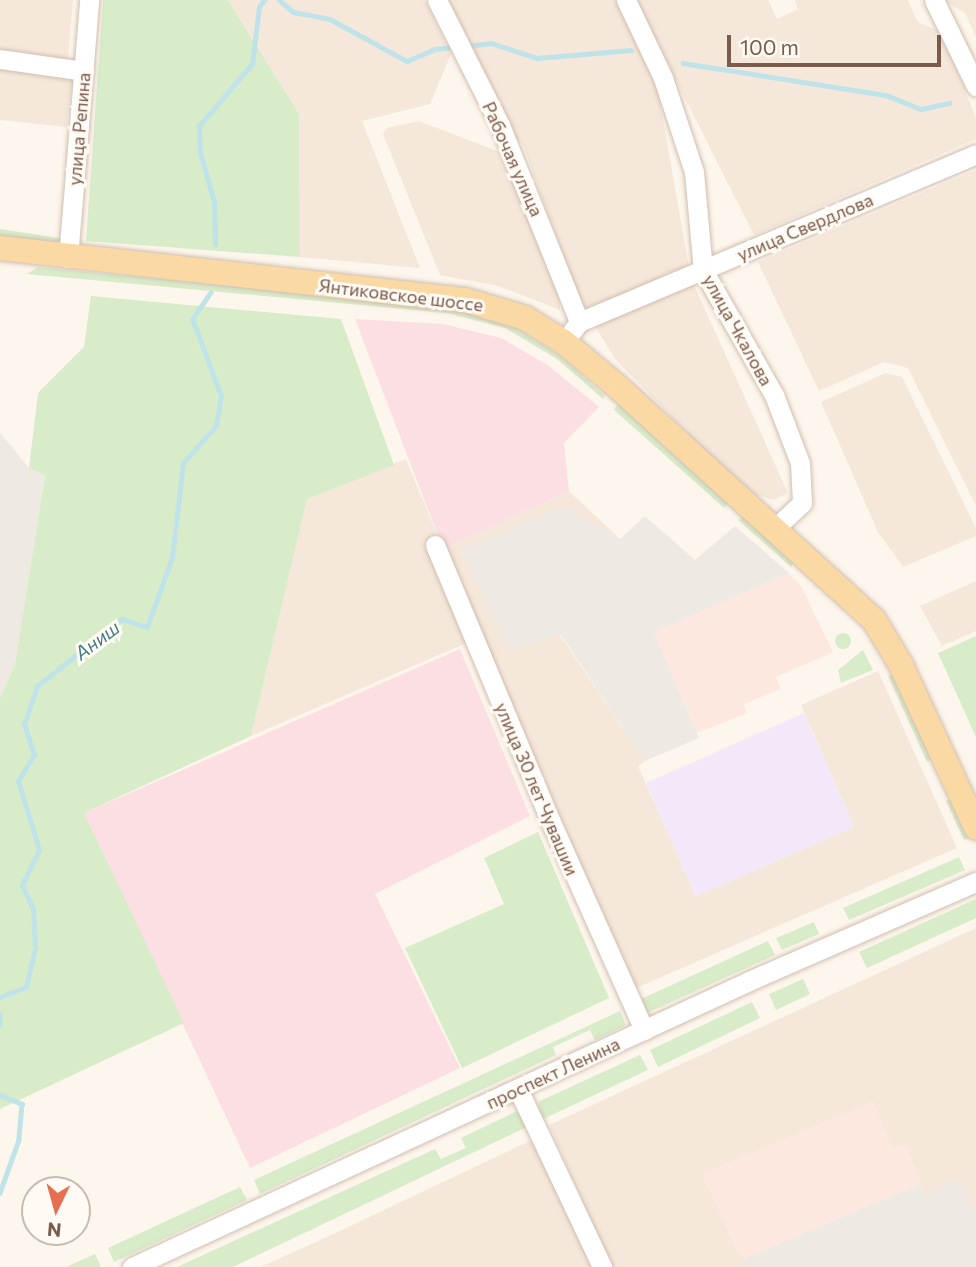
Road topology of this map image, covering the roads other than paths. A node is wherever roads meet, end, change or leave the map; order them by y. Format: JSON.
{"nodes":[{"id":1,"x":89,"y":0,"type":"edge"},
{"id":2,"x":437,"y":0,"type":"edge"},
{"id":3,"x":626,"y":0,"type":"edge"},
{"id":4,"x":934,"y":0,"type":"edge"},
{"id":5,"x":0,"y":59,"type":"edge"},
{"id":6,"x":84,"y":71,"type":"junction"},
{"id":7,"x":976,"y":86,"type":"edge"},
{"id":8,"x":976,"y":154,"type":"edge"},
{"id":9,"x":0,"y":248,"type":"edge"},
{"id":10,"x":68,"y":258,"type":"junction"},
{"id":11,"x":703,"y":270,"type":"junction"},
{"id":12,"x":579,"y":322,"type":"junction"},
{"id":13,"x":564,"y":342,"type":"junction"},
{"id":14,"x":774,"y":529,"type":"junction"},
{"id":15,"x":435,"y":545,"type":"dead end"},
{"id":16,"x":976,"y":827,"type":"edge"},
{"id":17,"x":976,"y":882,"type":"edge"},
{"id":18,"x":644,"y":1030,"type":"junction"},
{"id":19,"x":518,"y":1089,"type":"junction"},
{"id":20,"x":132,"y":1267,"type":"edge"},
{"id":21,"x":602,"y":1267,"type":"edge"}],
"edges":[{"from":1,"to":6,"type":"street","name":"улица Репина"},
{"from":2,"to":12,"type":"street","name":"Рабочая улица"},
{"from":3,"to":11,"type":"street","name":"улица Чкалова"},
{"from":4,"to":7,"type":"street"},
{"from":5,"to":6,"type":"street"},
{"from":6,"to":10,"type":"street","name":"улица Репина"},
{"from":8,"to":11,"type":"street","name":"улица Свердлова"},
{"from":9,"to":10,"type":"main road","name":"Янтиковское шоссе"},
{"from":10,"to":13,"type":"main road","name":"Янтиковское шоссе"},
{"from":11,"to":12,"type":"street","name":"улица Свердлова"},
{"from":11,"to":14,"type":"street","name":"улица Чкалова"},
{"from":12,"to":13,"type":"street"},
{"from":13,"to":14,"type":"main road","name":"Янтиковское шоссе"},
{"from":14,"to":16,"type":"main road","name":"Янтиковское шоссе"},
{"from":15,"to":18,"type":"street","name":"улица 30 лет Чувашии"},
{"from":17,"to":18,"type":"street","name":"проспект Ленина"},
{"from":18,"to":19,"type":"street","name":"проспект Ленина"},
{"from":19,"to":20,"type":"street","name":"проспект Ленина"},
{"from":19,"to":21,"type":"street"}]}
